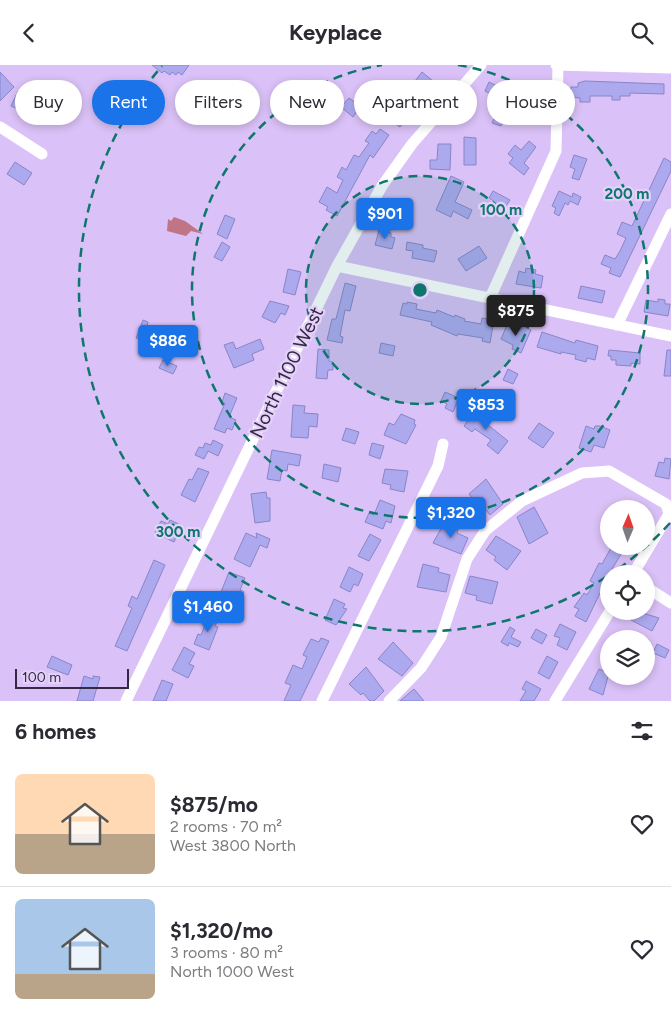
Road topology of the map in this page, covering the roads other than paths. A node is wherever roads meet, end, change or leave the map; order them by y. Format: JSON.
{"nodes":[{"id":1,"x":481,"y":65,"type":"edge"},
{"id":2,"x":557,"y":65,"type":"edge"},
{"id":3,"x":671,"y":68,"type":"edge"},
{"id":4,"x":0,"y":127,"type":"edge"},
{"id":5,"x":42,"y":154,"type":"dead end"},
{"id":6,"x":671,"y":215,"type":"edge"},
{"id":7,"x":338,"y":266,"type":"junction"},
{"id":8,"x":490,"y":298,"type":"junction"},
{"id":9,"x":617,"y":325,"type":"junction"},
{"id":10,"x":671,"y":336,"type":"edge"},
{"id":11,"x":443,"y":444,"type":"dead end"},
{"id":12,"x":638,"y":565,"type":"edge"},
{"id":13,"x":655,"y":593,"type":"edge"},
{"id":14,"x":671,"y":603,"type":"edge"},
{"id":15,"x":604,"y":620,"type":"edge"},
{"id":16,"x":126,"y":701,"type":"edge"},
{"id":17,"x":322,"y":701,"type":"edge"},
{"id":18,"x":389,"y":701,"type":"edge"},
{"id":19,"x":555,"y":701,"type":"edge"}],
"edges":[{"from":1,"to":7,"type":"street","name":"North 1100 West"},
{"from":2,"to":3,"type":"street"},
{"from":2,"to":8,"type":"street"},
{"from":4,"to":5,"type":"street"},
{"from":6,"to":9,"type":"street"},
{"from":7,"to":8,"type":"street"},
{"from":7,"to":16,"type":"street","name":"North 1100 West"},
{"from":8,"to":9,"type":"street"},
{"from":9,"to":10,"type":"street"},
{"from":11,"to":17,"type":"street"},
{"from":12,"to":18,"type":"street"},
{"from":13,"to":14,"type":"street"},
{"from":15,"to":19,"type":"street"}]}
